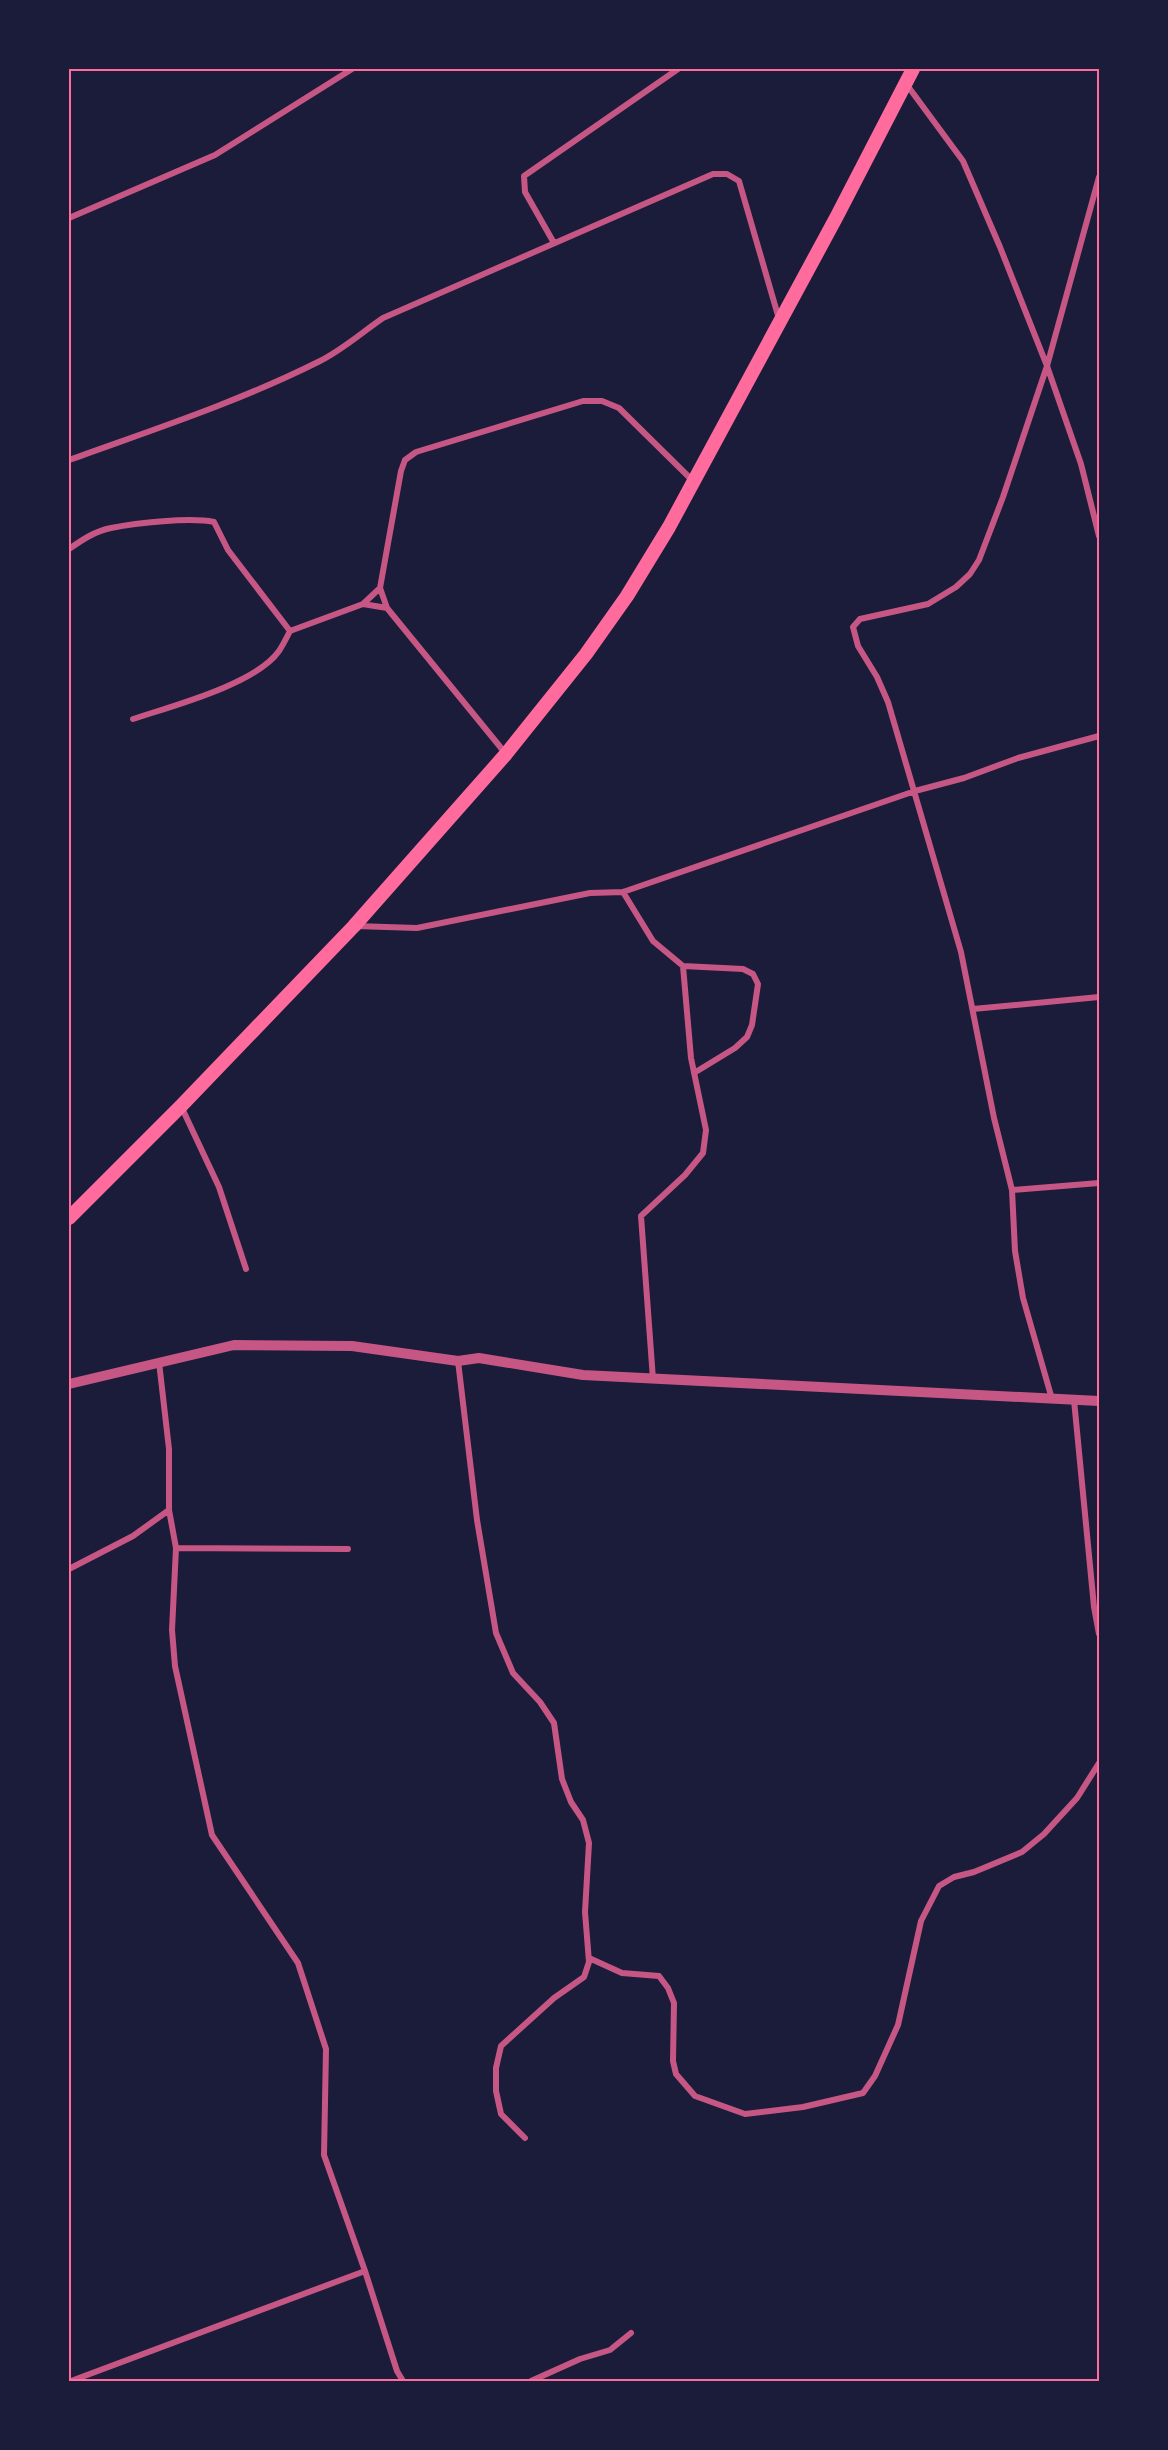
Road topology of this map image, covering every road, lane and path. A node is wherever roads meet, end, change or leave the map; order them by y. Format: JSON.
{"nodes":[{"id":1,"x":352,"y":69,"type":"edge"},
{"id":2,"x":678,"y":69,"type":"edge"},
{"id":3,"x":913,"y":69,"type":"edge"},
{"id":4,"x":906,"y":84,"type":"junction"},
{"id":5,"x":1099,"y":177,"type":"edge"},
{"id":6,"x":69,"y":218,"type":"edge"},
{"id":7,"x":554,"y":243,"type":"junction"},
{"id":8,"x":780,"y":320,"type":"junction"},
{"id":9,"x":1047,"y":366,"type":"junction"},
{"id":10,"x":69,"y":460,"type":"edge"},
{"id":11,"x":693,"y":481,"type":"junction"},
{"id":12,"x":1099,"y":536,"type":"edge"},
{"id":13,"x":69,"y":549,"type":"edge"},
{"id":14,"x":380,"y":588,"type":"junction"},
{"id":15,"x":363,"y":604,"type":"junction"},
{"id":16,"x":387,"y":608,"type":"junction"},
{"id":17,"x":290,"y":631,"type":"junction"},
{"id":18,"x":134,"y":719,"type":"dead end"},
{"id":19,"x":1099,"y":736,"type":"edge"},
{"id":20,"x":506,"y":754,"type":"junction"},
{"id":21,"x":915,"y":791,"type":"junction"},
{"id":22,"x":623,"y":892,"type":"junction"},
{"id":23,"x":354,"y":926,"type":"junction"},
{"id":24,"x":683,"y":966,"type":"junction"},
{"id":25,"x":1099,"y":997,"type":"edge"},
{"id":26,"x":973,"y":1009,"type":"junction"},
{"id":27,"x":694,"y":1073,"type":"junction"},
{"id":28,"x":181,"y":1106,"type":"junction"},
{"id":29,"x":1099,"y":1183,"type":"edge"},
{"id":30,"x":1012,"y":1190,"type":"junction"},
{"id":31,"x":69,"y":1218,"type":"edge"},
{"id":32,"x":246,"y":1269,"type":"dead end"},
{"id":33,"x":458,"y":1361,"type":"junction"},
{"id":34,"x":159,"y":1362,"type":"junction"},
{"id":35,"x":653,"y":1379,"type":"junction"},
{"id":36,"x":69,"y":1384,"type":"edge"},
{"id":37,"x":1052,"y":1399,"type":"junction"},
{"id":38,"x":1074,"y":1400,"type":"junction"},
{"id":39,"x":1099,"y":1401,"type":"edge"},
{"id":40,"x":169,"y":1510,"type":"junction"},
{"id":41,"x":176,"y":1548,"type":"junction"},
{"id":42,"x":348,"y":1549,"type":"dead end"},
{"id":43,"x":69,"y":1569,"type":"edge"},
{"id":44,"x":1099,"y":1634,"type":"edge"},
{"id":45,"x":1099,"y":1763,"type":"edge"},
{"id":46,"x":589,"y":1958,"type":"junction"},
{"id":47,"x":525,"y":2138,"type":"dead end"},
{"id":48,"x":365,"y":2271,"type":"junction"},
{"id":49,"x":631,"y":2333,"type":"dead end"},
{"id":50,"x":71,"y":2381,"type":"edge"},
{"id":51,"x":403,"y":2381,"type":"edge"},
{"id":52,"x":531,"y":2381,"type":"edge"}],
"edges":[{"from":1,"to":6,"type":"street"},
{"from":2,"to":7,"type":"street"},
{"from":3,"to":4,"type":"highway"},
{"from":4,"to":8,"type":"highway"},
{"from":4,"to":9,"type":"street"},
{"from":5,"to":9,"type":"street"},
{"from":7,"to":8,"type":"street"},
{"from":7,"to":10,"type":"street"},
{"from":8,"to":11,"type":"highway"},
{"from":9,"to":12,"type":"street"},
{"from":9,"to":21,"type":"street"},
{"from":11,"to":14,"type":"street"},
{"from":11,"to":20,"type":"highway"},
{"from":13,"to":17,"type":"street"},
{"from":14,"to":15,"type":"street"},
{"from":14,"to":16,"type":"street"},
{"from":15,"to":16,"type":"street"},
{"from":15,"to":17,"type":"street"},
{"from":16,"to":20,"type":"street"},
{"from":17,"to":18,"type":"street"},
{"from":19,"to":21,"type":"street"},
{"from":20,"to":23,"type":"highway"},
{"from":21,"to":22,"type":"street"},
{"from":21,"to":26,"type":"street"},
{"from":22,"to":23,"type":"street"},
{"from":22,"to":24,"type":"street"},
{"from":23,"to":28,"type":"highway"},
{"from":24,"to":27,"type":"street"},
{"from":24,"to":27,"type":"street"},
{"from":25,"to":26,"type":"street"},
{"from":26,"to":30,"type":"street"},
{"from":27,"to":35,"type":"street"},
{"from":28,"to":31,"type":"highway"},
{"from":28,"to":32,"type":"street"},
{"from":29,"to":30,"type":"street"},
{"from":30,"to":37,"type":"street"},
{"from":33,"to":34,"type":"street"},
{"from":33,"to":35,"type":"street"},
{"from":33,"to":46,"type":"street"},
{"from":34,"to":36,"type":"street"},
{"from":34,"to":40,"type":"street"},
{"from":35,"to":37,"type":"street"},
{"from":37,"to":38,"type":"street"},
{"from":38,"to":39,"type":"street"},
{"from":38,"to":44,"type":"street"},
{"from":40,"to":41,"type":"street"},
{"from":40,"to":43,"type":"street"},
{"from":41,"to":42,"type":"street"},
{"from":41,"to":48,"type":"street"},
{"from":45,"to":46,"type":"street"},
{"from":46,"to":47,"type":"street"},
{"from":48,"to":50,"type":"street"},
{"from":48,"to":51,"type":"street"},
{"from":49,"to":52,"type":"street"}]}
